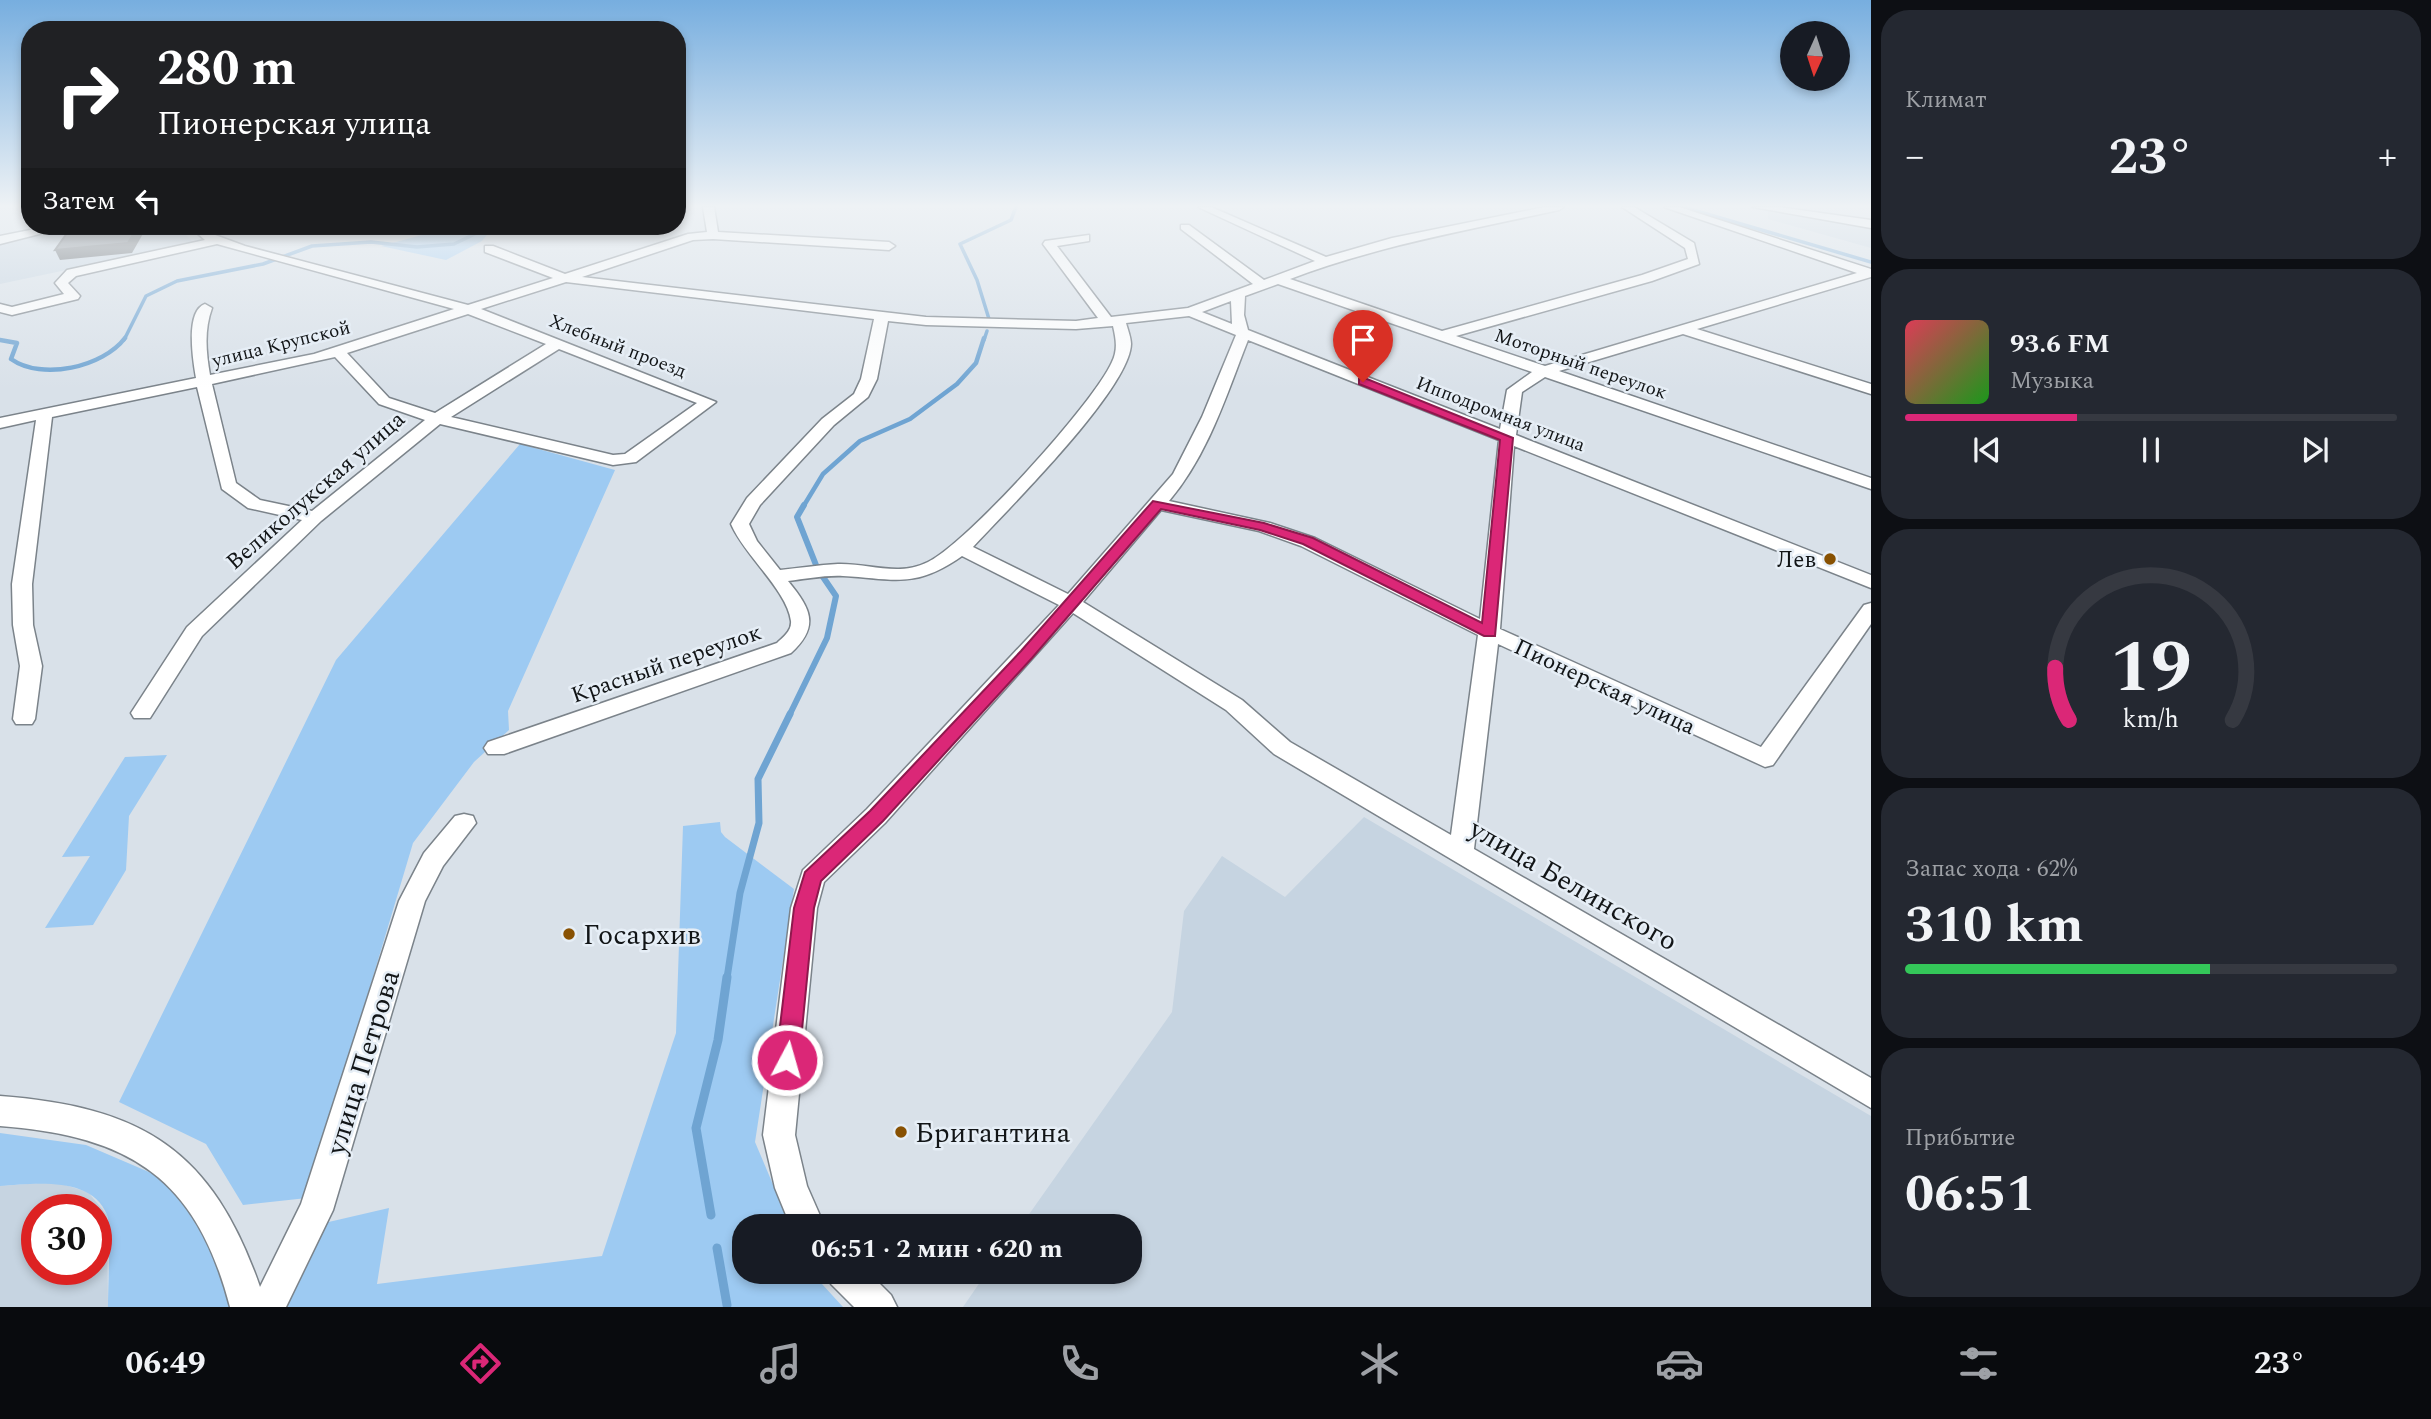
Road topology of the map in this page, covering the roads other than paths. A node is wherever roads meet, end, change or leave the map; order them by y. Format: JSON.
{"nodes":[{"id":1,"x":94,"y":268,"type":"edge"},
{"id":2,"x":311,"y":268,"type":"edge"},
{"id":3,"x":539,"y":268,"type":"edge"},
{"id":4,"x":596,"y":268,"type":"edge"},
{"id":5,"x":1068,"y":268,"type":"edge"},
{"id":6,"x":1248,"y":268,"type":"edge"},
{"id":7,"x":1307,"y":268,"type":"edge"},
{"id":8,"x":1675,"y":268,"type":"edge"},
{"id":9,"x":1870,"y":273,"type":"edge"},
{"id":10,"x":565,"y":278,"type":"junction"},
{"id":11,"x":1270,"y":282,"type":"junction"},
{"id":12,"x":1239,"y":295,"type":"junction"},
{"id":13,"x":0,"y":308,"type":"edge"},
{"id":14,"x":205,"y":308,"type":"dead end"},
{"id":15,"x":468,"y":309,"type":"junction"},
{"id":16,"x":1190,"y":312,"type":"junction"},
{"id":17,"x":882,"y":316,"type":"junction"},
{"id":18,"x":1113,"y":323,"type":"junction"},
{"id":19,"x":1685,"y":330,"type":"junction"},
{"id":20,"x":1243,"y":335,"type":"junction"},
{"id":21,"x":1440,"y":336,"type":"junction"},
{"id":22,"x":557,"y":344,"type":"junction"},
{"id":23,"x":337,"y":351,"type":"junction"},
{"id":24,"x":1542,"y":372,"type":"junction"},
{"id":25,"x":205,"y":381,"type":"junction"},
{"id":26,"x":1871,"y":389,"type":"edge"},
{"id":27,"x":45,"y":413,"type":"junction"},
{"id":28,"x":437,"y":419,"type":"junction"},
{"id":29,"x":0,"y":423,"type":"edge"},
{"id":30,"x":1507,"y":438,"type":"junction"},
{"id":31,"x":1871,"y":484,"type":"edge"},
{"id":32,"x":1157,"y":504,"type":"junction"},
{"id":33,"x":315,"y":517,"type":"junction"},
{"id":34,"x":961,"y":548,"type":"junction"},
{"id":35,"x":776,"y":576,"type":"junction"},
{"id":36,"x":1871,"y":582,"type":"edge"},
{"id":37,"x":1069,"y":602,"type":"junction"},
{"id":38,"x":1871,"y":609,"type":"edge"},
{"id":39,"x":1489,"y":632,"type":"junction"},
{"id":40,"x":142,"y":713,"type":"dead end"},
{"id":41,"x":24,"y":719,"type":"dead end"},
{"id":42,"x":496,"y":748,"type":"dead end"},
{"id":43,"x":464,"y":823,"type":"dead end"},
{"id":44,"x":1461,"y":855,"type":"junction"},
{"id":45,"x":1871,"y":1094,"type":"edge"},
{"id":46,"x":0,"y":1111,"type":"edge"},
{"id":47,"x":802,"y":1214,"type":"edge"},
{"id":48,"x":855,"y":1284,"type":"edge"},
{"id":49,"x":248,"y":1307,"type":"edge"},
{"id":50,"x":268,"y":1307,"type":"edge"},
{"id":51,"x":879,"y":1307,"type":"edge"}],
"edges":[{"from":1,"to":13,"type":"street"},
{"from":2,"to":15,"type":"street","name":"Хлебный проезд"},
{"from":3,"to":10,"type":"street"},
{"from":4,"to":10,"type":"street","name":"улица Крупской"},
{"from":5,"to":18,"type":"street"},
{"from":6,"to":11,"type":"street","name":"Моторный переулок"},
{"from":7,"to":11,"type":"street"},
{"from":8,"to":21,"type":"street"},
{"from":9,"to":19,"type":"street"},
{"from":10,"to":15,"type":"street","name":"улица Крупской"},
{"from":10,"to":17,"type":"street"},
{"from":11,"to":12,"type":"street"},
{"from":11,"to":21,"type":"street","name":"Моторный переулок"},
{"from":12,"to":16,"type":"street"},
{"from":12,"to":20,"type":"street"},
{"from":14,"to":25,"type":"street"},
{"from":15,"to":22,"type":"street","name":"Хлебный проезд"},
{"from":15,"to":23,"type":"street","name":"улица Крупской"},
{"from":16,"to":18,"type":"street"},
{"from":16,"to":20,"type":"street","name":"Ипподромная улица"},
{"from":17,"to":18,"type":"street"},
{"from":17,"to":35,"type":"street","name":"Красный переулок"},
{"from":18,"to":34,"type":"street"},
{"from":19,"to":24,"type":"street"},
{"from":19,"to":26,"type":"street"},
{"from":20,"to":30,"type":"street","name":"Ипподромная улица"},
{"from":20,"to":32,"type":"street"},
{"from":21,"to":24,"type":"street","name":"Моторный переулок"},
{"from":22,"to":28,"type":"street","name":"Великолукская улица"},
{"from":22,"to":28,"type":"street","name":"Хлебный проезд"},
{"from":23,"to":25,"type":"street","name":"улица Крупской"},
{"from":23,"to":28,"type":"street"},
{"from":24,"to":30,"type":"street"},
{"from":24,"to":31,"type":"street","name":"Моторный переулок"},
{"from":25,"to":27,"type":"street","name":"улица Крупской"},
{"from":25,"to":33,"type":"street"},
{"from":27,"to":29,"type":"street","name":"улица Крупской"},
{"from":27,"to":41,"type":"street"},
{"from":28,"to":33,"type":"street","name":"Великолукская улица"},
{"from":30,"to":36,"type":"street","name":"Ипподромная улица"},
{"from":30,"to":39,"type":"street"},
{"from":32,"to":37,"type":"street"},
{"from":32,"to":39,"type":"street","name":"Пионерская улица"},
{"from":33,"to":40,"type":"street","name":"Великолукская улица"},
{"from":34,"to":35,"type":"street"},
{"from":34,"to":37,"type":"street","name":"улица Белинского"},
{"from":35,"to":42,"type":"street","name":"Красный переулок"},
{"from":37,"to":44,"type":"street","name":"улица Белинского"},
{"from":37,"to":47,"type":"street"},
{"from":38,"to":39,"type":"street","name":"Пионерская улица"},
{"from":39,"to":44,"type":"street"},
{"from":43,"to":50,"type":"street","name":"улица Петрова"},
{"from":44,"to":45,"type":"street","name":"улица Белинского"},
{"from":46,"to":49,"type":"street"},
{"from":48,"to":51,"type":"street"}]}
